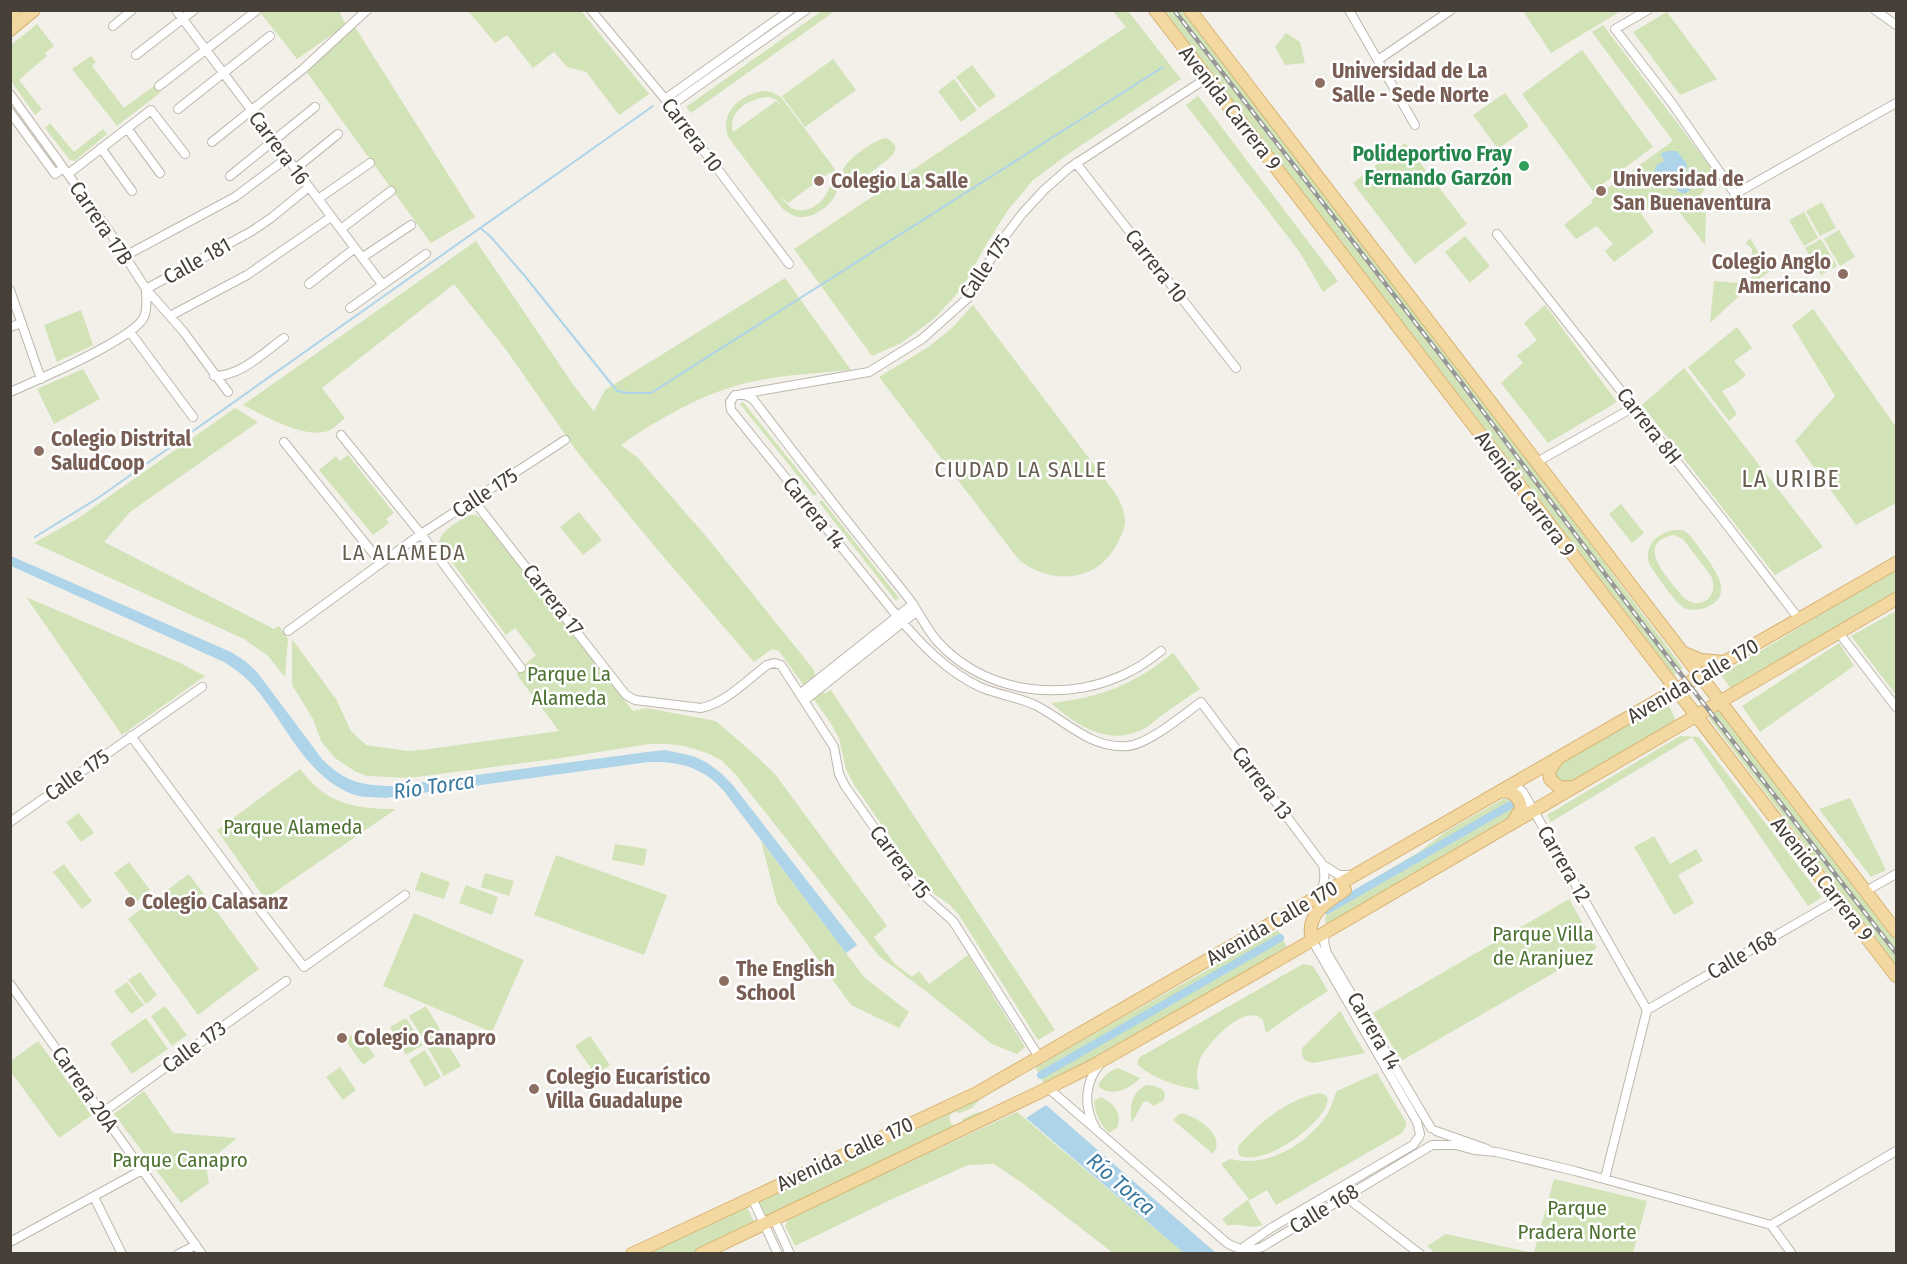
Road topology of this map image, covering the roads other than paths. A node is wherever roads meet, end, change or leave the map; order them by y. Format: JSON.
{"nodes":[{"id":1,"x":15,"y":10,"type":"edge"},
{"id":2,"x":34,"y":10,"type":"edge"},
{"id":3,"x":132,"y":10,"type":"edge"},
{"id":4,"x":176,"y":10,"type":"edge"},
{"id":5,"x":194,"y":10,"type":"edge"},
{"id":6,"x":354,"y":10,"type":"edge"},
{"id":7,"x":367,"y":10,"type":"edge"},
{"id":8,"x":591,"y":10,"type":"edge"},
{"id":9,"x":790,"y":10,"type":"edge"},
{"id":10,"x":806,"y":10,"type":"edge"},
{"id":11,"x":1155,"y":10,"type":"edge"},
{"id":12,"x":1190,"y":10,"type":"edge"},
{"id":13,"x":1349,"y":10,"type":"edge"},
{"id":14,"x":1451,"y":10,"type":"edge"},
{"id":15,"x":1647,"y":10,"type":"edge"},
{"id":16,"x":1875,"y":10,"type":"edge"},
{"id":17,"x":256,"y":11,"type":"edge"},
{"id":18,"x":10,"y":14,"type":"edge"},
{"id":19,"x":183,"y":19,"type":"junction"},
{"id":20,"x":354,"y":21,"type":"junction"},
{"id":21,"x":1896,"y":25,"type":"edge"},
{"id":22,"x":113,"y":26,"type":"dead end"},
{"id":23,"x":10,"y":30,"type":"edge"},
{"id":24,"x":270,"y":36,"type":"dead end"},
{"id":25,"x":205,"y":51,"type":"junction"},
{"id":26,"x":136,"y":55,"type":"dead end"},
{"id":27,"x":1378,"y":60,"type":"junction"},
{"id":28,"x":224,"y":74,"type":"junction"},
{"id":29,"x":1207,"y":78,"type":"junction"},
{"id":30,"x":159,"y":86,"type":"dead end"},
{"id":31,"x":10,"y":94,"type":"edge"},
{"id":32,"x":668,"y":102,"type":"junction"},
{"id":33,"x":1896,"y":104,"type":"edge"},
{"id":34,"x":315,"y":107,"type":"dead end"},
{"id":35,"x":178,"y":109,"type":"dead end"},
{"id":36,"x":251,"y":111,"type":"junction"},
{"id":37,"x":10,"y":112,"type":"edge"},
{"id":38,"x":1415,"y":125,"type":"dead end"},
{"id":39,"x":35,"y":128,"type":"junction"},
{"id":40,"x":127,"y":128,"type":"junction"},
{"id":41,"x":26,"y":134,"type":"junction"},
{"id":42,"x":338,"y":134,"type":"dead end"},
{"id":43,"x":274,"y":140,"type":"junction"},
{"id":44,"x":212,"y":142,"type":"dead end"},
{"id":45,"x":101,"y":148,"type":"junction"},
{"id":46,"x":185,"y":154,"type":"dead end"},
{"id":47,"x":287,"y":158,"type":"junction"},
{"id":48,"x":370,"y":163,"type":"dead end"},
{"id":49,"x":1076,"y":164,"type":"junction"},
{"id":50,"x":295,"y":169,"type":"junction"},
{"id":51,"x":66,"y":171,"type":"junction"},
{"id":52,"x":160,"y":173,"type":"dead end"},
{"id":53,"x":230,"y":176,"type":"dead end"},
{"id":54,"x":309,"y":187,"type":"junction"},
{"id":55,"x":132,"y":191,"type":"dead end"},
{"id":56,"x":391,"y":191,"type":"dead end"},
{"id":57,"x":318,"y":199,"type":"junction"},
{"id":58,"x":331,"y":217,"type":"junction"},
{"id":59,"x":411,"y":225,"type":"dead end"},
{"id":60,"x":341,"y":229,"type":"junction"},
{"id":61,"x":1497,"y":234,"type":"dead end"},
{"id":62,"x":355,"y":248,"type":"junction"},
{"id":63,"x":426,"y":254,"type":"dead end"},
{"id":64,"x":125,"y":256,"type":"junction"},
{"id":65,"x":363,"y":257,"type":"junction"},
{"id":66,"x":789,"y":264,"type":"dead end"},
{"id":67,"x":309,"y":284,"type":"dead end"},
{"id":68,"x":382,"y":284,"type":"junction"},
{"id":69,"x":146,"y":289,"type":"junction"},
{"id":70,"x":11,"y":291,"type":"edge"},
{"id":71,"x":350,"y":308,"type":"dead end"},
{"id":72,"x":170,"y":316,"type":"junction"},
{"id":73,"x":22,"y":323,"type":"junction"},
{"id":74,"x":10,"y":327,"type":"edge"},
{"id":75,"x":130,"y":332,"type":"junction"},
{"id":76,"x":284,"y":338,"type":"dead end"},
{"id":77,"x":1236,"y":368,"type":"dead end"},
{"id":78,"x":214,"y":376,"type":"junction"},
{"id":79,"x":41,"y":379,"type":"junction"},
{"id":80,"x":12,"y":388,"type":"edge"},
{"id":81,"x":228,"y":392,"type":"dead end"},
{"id":82,"x":735,"y":395,"type":"junction"},
{"id":83,"x":1634,"y":407,"type":"junction"},
{"id":84,"x":193,"y":417,"type":"dead end"},
{"id":85,"x":341,"y":435,"type":"dead end"},
{"id":86,"x":565,"y":440,"type":"dead end"},
{"id":87,"x":284,"y":442,"type":"dead end"},
{"id":88,"x":1537,"y":462,"type":"junction"},
{"id":89,"x":474,"y":501,"type":"junction"},
{"id":90,"x":421,"y":534,"type":"junction"},
{"id":91,"x":381,"y":563,"type":"junction"},
{"id":92,"x":1896,"y":563,"type":"edge"},
{"id":93,"x":1896,"y":599,"type":"edge"},
{"id":94,"x":915,"y":608,"type":"junction"},
{"id":95,"x":900,"y":619,"type":"junction"},
{"id":96,"x":1799,"y":619,"type":"junction"},
{"id":97,"x":288,"y":631,"type":"dead end"},
{"id":98,"x":1839,"y":633,"type":"junction"},
{"id":99,"x":1161,"y":651,"type":"dead end"},
{"id":100,"x":1683,"y":653,"type":"junction"},
{"id":101,"x":1726,"y":662,"type":"junction"},
{"id":102,"x":774,"y":663,"type":"joint"},
{"id":103,"x":1658,"y":667,"type":"junction"},
{"id":104,"x":521,"y":668,"type":"dead end"},
{"id":105,"x":1700,"y":676,"type":"junction"},
{"id":106,"x":1017,"y":686,"type":"junction"},
{"id":107,"x":202,"y":687,"type":"dead end"},
{"id":108,"x":1676,"y":690,"type":"junction"},
{"id":109,"x":803,"y":697,"type":"junction"},
{"id":110,"x":1720,"y":702,"type":"junction"},
{"id":111,"x":1653,"y":704,"type":"junction"},
{"id":112,"x":1035,"y":705,"type":"junction"},
{"id":113,"x":1896,"y":707,"type":"edge"},
{"id":114,"x":1696,"y":716,"type":"junction"},
{"id":115,"x":131,"y":736,"type":"junction"},
{"id":116,"x":1561,"y":757,"type":"junction"},
{"id":117,"x":1581,"y":783,"type":"junction"},
{"id":118,"x":1514,"y":784,"type":"junction"},
{"id":119,"x":1498,"y":793,"type":"junction"},
{"id":120,"x":1534,"y":810,"type":"junction"},
{"id":121,"x":10,"y":822,"type":"edge"},
{"id":122,"x":1509,"y":825,"type":"junction"},
{"id":123,"x":1414,"y":841,"type":"junction"},
{"id":124,"x":1323,"y":865,"type":"junction"},
{"id":125,"x":1896,"y":874,"type":"edge"},
{"id":126,"x":1355,"y":875,"type":"junction"},
{"id":127,"x":1866,"y":891,"type":"junction"},
{"id":128,"x":405,"y":895,"type":"dead end"},
{"id":129,"x":1319,"y":896,"type":"junction"},
{"id":130,"x":1837,"y":900,"type":"junction"},
{"id":131,"x":1896,"y":931,"type":"edge"},
{"id":132,"x":1325,"y":932,"type":"junction"},
{"id":133,"x":1312,"y":940,"type":"junction"},
{"id":134,"x":1896,"y":976,"type":"edge"},
{"id":135,"x":286,"y":981,"type":"dead end"},
{"id":136,"x":10,"y":984,"type":"edge"},
{"id":137,"x":1647,"y":1010,"type":"junction"},
{"id":138,"x":1039,"y":1057,"type":"junction"},
{"id":139,"x":1104,"y":1059,"type":"junction"},
{"id":140,"x":1048,"y":1088,"type":"junction"},
{"id":141,"x":102,"y":1113,"type":"junction"},
{"id":142,"x":1433,"y":1130,"type":"junction"},
{"id":143,"x":1100,"y":1135,"type":"junction"},
{"id":144,"x":1419,"y":1135,"type":"junction"},
{"id":145,"x":1432,"y":1145,"type":"junction"},
{"id":146,"x":1496,"y":1152,"type":"junction"},
{"id":147,"x":1896,"y":1152,"type":"edge"},
{"id":148,"x":142,"y":1170,"type":"junction"},
{"id":149,"x":1605,"y":1178,"type":"junction"},
{"id":150,"x":1337,"y":1190,"type":"junction"},
{"id":151,"x":1345,"y":1196,"type":"junction"},
{"id":152,"x":94,"y":1197,"type":"junction"},
{"id":153,"x":752,"y":1198,"type":"junction"},
{"id":154,"x":769,"y":1221,"type":"junction"},
{"id":155,"x":1771,"y":1225,"type":"junction"},
{"id":156,"x":10,"y":1242,"type":"edge"},
{"id":157,"x":196,"y":1245,"type":"junction"},
{"id":158,"x":1241,"y":1249,"type":"junction"},
{"id":159,"x":122,"y":1254,"type":"edge"},
{"id":160,"x":178,"y":1254,"type":"edge"},
{"id":161,"x":202,"y":1254,"type":"edge"},
{"id":162,"x":632,"y":1254,"type":"edge"},
{"id":163,"x":701,"y":1254,"type":"edge"},
{"id":164,"x":778,"y":1254,"type":"edge"},
{"id":165,"x":790,"y":1254,"type":"edge"},
{"id":166,"x":1420,"y":1254,"type":"edge"},
{"id":167,"x":1792,"y":1254,"type":"edge"}],
"edges":[{"from":1,"to":18,"type":"main road"},
{"from":2,"to":23,"type":"main road"},
{"from":3,"to":22,"type":"street"},
{"from":4,"to":19,"type":"street","name":"Carrera 16"},
{"from":5,"to":19,"type":"street"},
{"from":6,"to":20,"type":"street"},
{"from":7,"to":20,"type":"street"},
{"from":8,"to":32,"type":"street","name":"Carrera 10"},
{"from":9,"to":32,"type":"street"},
{"from":10,"to":32,"type":"street"},
{"from":11,"to":29,"type":"main road","name":"Avenida Carrera 9"},
{"from":12,"to":88,"type":"main road","name":"Avenida Carrera 9"},
{"from":13,"to":27,"type":"street"},
{"from":14,"to":27,"type":"street"},
{"from":15,"to":33,"type":"street"},
{"from":16,"to":21,"type":"street"},
{"from":17,"to":25,"type":"street"},
{"from":19,"to":25,"type":"street","name":"Carrera 16"},
{"from":19,"to":26,"type":"street"},
{"from":20,"to":36,"type":"street"},
{"from":24,"to":28,"type":"street"},
{"from":25,"to":28,"type":"street","name":"Carrera 16"},
{"from":25,"to":30,"type":"street"},
{"from":27,"to":38,"type":"street"},
{"from":28,"to":35,"type":"street"},
{"from":28,"to":36,"type":"street","name":"Carrera 16"},
{"from":29,"to":49,"type":"street","name":"Calle 175"},
{"from":29,"to":103,"type":"main road","name":"Avenida Carrera 9"},
{"from":31,"to":39,"type":"street","name":"Carrera 17B"},
{"from":32,"to":66,"type":"street","name":"Carrera 10"},
{"from":34,"to":43,"type":"street"},
{"from":36,"to":43,"type":"street","name":"Carrera 16"},
{"from":36,"to":44,"type":"street"},
{"from":37,"to":41,"type":"street","name":"Carrera 17B"},
{"from":39,"to":41,"type":"street"},
{"from":39,"to":51,"type":"street","name":"Carrera 17B"},
{"from":40,"to":45,"type":"street"},
{"from":40,"to":46,"type":"street"},
{"from":40,"to":52,"type":"street"},
{"from":41,"to":51,"type":"street","name":"Carrera 17B"},
{"from":42,"to":50,"type":"street"},
{"from":43,"to":47,"type":"street","name":"Carrera 16"},
{"from":43,"to":53,"type":"street"},
{"from":45,"to":51,"type":"street"},
{"from":45,"to":55,"type":"street"},
{"from":47,"to":50,"type":"street","name":"Carrera 16"},
{"from":47,"to":64,"type":"street"},
{"from":48,"to":57,"type":"street"},
{"from":49,"to":77,"type":"street","name":"Carrera 10"},
{"from":49,"to":82,"type":"street","name":"Calle 175"},
{"from":50,"to":54,"type":"street","name":"Carrera 16"},
{"from":51,"to":64,"type":"street","name":"Carrera 17B"},
{"from":54,"to":57,"type":"street","name":"Carrera 16"},
{"from":54,"to":69,"type":"street","name":"Calle 181"},
{"from":56,"to":60,"type":"street"},
{"from":57,"to":58,"type":"street","name":"Carrera 16"},
{"from":58,"to":60,"type":"street","name":"Carrera 16"},
{"from":58,"to":72,"type":"street"},
{"from":59,"to":65,"type":"street"},
{"from":60,"to":62,"type":"street","name":"Carrera 16"},
{"from":61,"to":83,"type":"street","name":"Carrera 8H"},
{"from":62,"to":65,"type":"street","name":"Carrera 16"},
{"from":62,"to":67,"type":"street"},
{"from":63,"to":68,"type":"street"},
{"from":64,"to":69,"type":"street","name":"Carrera 17B"},
{"from":65,"to":68,"type":"street","name":"Carrera 16"},
{"from":68,"to":71,"type":"street"},
{"from":69,"to":72,"type":"street","name":"Carrera 17B"},
{"from":69,"to":75,"type":"street","name":"Calle 181"},
{"from":70,"to":73,"type":"street"},
{"from":72,"to":78,"type":"street","name":"Carrera 17B"},
{"from":73,"to":74,"type":"street"},
{"from":73,"to":79,"type":"street"},
{"from":75,"to":79,"type":"street","name":"Calle 181"},
{"from":75,"to":84,"type":"street"},
{"from":76,"to":78,"type":"street"},
{"from":78,"to":81,"type":"street","name":"Carrera 17B"},
{"from":79,"to":80,"type":"street","name":"Calle 181"},
{"from":82,"to":94,"type":"street"},
{"from":82,"to":95,"type":"street","name":"Carrera 14"},
{"from":83,"to":88,"type":"street"},
{"from":83,"to":96,"type":"street","name":"Carrera 8H"},
{"from":85,"to":90,"type":"street"},
{"from":86,"to":89,"type":"street","name":"Calle 175"},
{"from":87,"to":91,"type":"street"},
{"from":88,"to":100,"type":"main road","name":"Avenida Carrera 9"},
{"from":89,"to":90,"type":"street","name":"Calle 175"},
{"from":89,"to":102,"type":"street","name":"Carrera 17"},
{"from":90,"to":91,"type":"street","name":"Calle 175"},
{"from":90,"to":104,"type":"street"},
{"from":91,"to":97,"type":"street","name":"Calle 175"},
{"from":92,"to":96,"type":"main road","name":"Avenida Calle 170"},
{"from":93,"to":98,"type":"main road","name":"Avenida Calle 170"},
{"from":94,"to":95,"type":"street"},
{"from":94,"to":106,"type":"street"},
{"from":95,"to":109,"type":"street"},
{"from":95,"to":112,"type":"street","name":"Carrera 14"},
{"from":96,"to":101,"type":"main road","name":"Avenida Calle 170"},
{"from":98,"to":110,"type":"main road","name":"Avenida Calle 170"},
{"from":98,"to":113,"type":"street"},
{"from":99,"to":106,"type":"street"},
{"from":100,"to":101,"type":"main road"},
{"from":100,"to":105,"type":"main road","name":"Avenida Carrera 9"},
{"from":101,"to":105,"type":"main road","name":"Avenida Calle 170"},
{"from":102,"to":109,"type":"street","name":"Carrera 15"},
{"from":103,"to":108,"type":"main road","name":"Avenida Carrera 9"},
{"from":103,"to":111,"type":"main road"},
{"from":105,"to":108,"type":"main road","name":"Avenida Calle 170"},
{"from":105,"to":110,"type":"main road","name":"Avenida Carrera 9"},
{"from":106,"to":112,"type":"street"},
{"from":107,"to":115,"type":"street","name":"Calle 175"},
{"from":108,"to":111,"type":"main road","name":"Avenida Calle 170"},
{"from":108,"to":114,"type":"main road","name":"Avenida Carrera 9"},
{"from":109,"to":138,"type":"street","name":"Carrera 15"},
{"from":110,"to":114,"type":"main road","name":"Avenida Calle 170"},
{"from":110,"to":127,"type":"main road","name":"Avenida Carrera 9"},
{"from":111,"to":116,"type":"main road","name":"Avenida Calle 170"},
{"from":112,"to":124,"type":"street","name":"Carrera 13"},
{"from":114,"to":117,"type":"main road","name":"Avenida Calle 170"},
{"from":114,"to":130,"type":"main road","name":"Avenida Carrera 9"},
{"from":115,"to":121,"type":"street","name":"Calle 175"},
{"from":115,"to":128,"type":"street"},
{"from":116,"to":117,"type":"main road"},
{"from":116,"to":118,"type":"main road","name":"Avenida Calle 170"},
{"from":117,"to":120,"type":"main road","name":"Avenida Calle 170"},
{"from":118,"to":119,"type":"main road","name":"Avenida Calle 170"},
{"from":118,"to":120,"type":"street","name":"Carrera 12"},
{"from":119,"to":122,"type":"main road"},
{"from":119,"to":123,"type":"main road","name":"Avenida Calle 170"},
{"from":120,"to":122,"type":"main road","name":"Avenida Calle 170"},
{"from":120,"to":137,"type":"street","name":"Carrera 12"},
{"from":122,"to":132,"type":"main road","name":"Avenida Calle 170"},
{"from":123,"to":126,"type":"main road","name":"Avenida Calle 170"},
{"from":123,"to":133,"type":"main road"},
{"from":124,"to":126,"type":"street"},
{"from":124,"to":129,"type":"street"},
{"from":125,"to":127,"type":"street"},
{"from":126,"to":129,"type":"main road","name":"Avenida Calle 170"},
{"from":127,"to":131,"type":"main road","name":"Avenida Carrera 9"},
{"from":129,"to":138,"type":"main road","name":"Avenida Calle 170"},
{"from":130,"to":134,"type":"main road","name":"Avenida Carrera 9"},
{"from":130,"to":137,"type":"street","name":"Calle 168"},
{"from":132,"to":133,"type":"main road","name":"Avenida Calle 170"},
{"from":132,"to":142,"type":"street","name":"Carrera 14"},
{"from":133,"to":139,"type":"main road","name":"Avenida Calle 170"},
{"from":133,"to":144,"type":"street","name":"Carrera 14"},
{"from":135,"to":141,"type":"street","name":"Calle 173"},
{"from":136,"to":141,"type":"street","name":"Carrera 20A"},
{"from":137,"to":149,"type":"street"},
{"from":138,"to":153,"type":"main road","name":"Avenida Calle 170"},
{"from":139,"to":140,"type":"main road","name":"Avenida Calle 170"},
{"from":139,"to":143,"type":"street"},
{"from":140,"to":143,"type":"street"},
{"from":140,"to":154,"type":"main road","name":"Avenida Calle 170"},
{"from":141,"to":148,"type":"street","name":"Carrera 20A"},
{"from":142,"to":144,"type":"street"},
{"from":142,"to":145,"type":"street"},
{"from":142,"to":146,"type":"street"},
{"from":143,"to":158,"type":"street"},
{"from":144,"to":145,"type":"street"},
{"from":144,"to":150,"type":"street","name":"Calle 168"},
{"from":145,"to":146,"type":"street"},
{"from":145,"to":151,"type":"street","name":"Calle 168"},
{"from":146,"to":149,"type":"street"},
{"from":147,"to":155,"type":"street"},
{"from":148,"to":152,"type":"street"},
{"from":148,"to":157,"type":"street","name":"Carrera 20A"},
{"from":149,"to":155,"type":"street"},
{"from":150,"to":151,"type":"street"},
{"from":150,"to":158,"type":"street","name":"Calle 168"},
{"from":151,"to":158,"type":"street","name":"Calle 168"},
{"from":151,"to":166,"type":"street"},
{"from":152,"to":156,"type":"street"},
{"from":152,"to":159,"type":"street"},
{"from":153,"to":154,"type":"street"},
{"from":153,"to":162,"type":"main road","name":"Avenida Calle 170"},
{"from":154,"to":163,"type":"main road","name":"Avenida Calle 170"},
{"from":154,"to":164,"type":"street"},
{"from":154,"to":165,"type":"street"},
{"from":155,"to":167,"type":"street"},
{"from":157,"to":160,"type":"street"},
{"from":157,"to":161,"type":"street","name":"Carrera 20A"}]}
